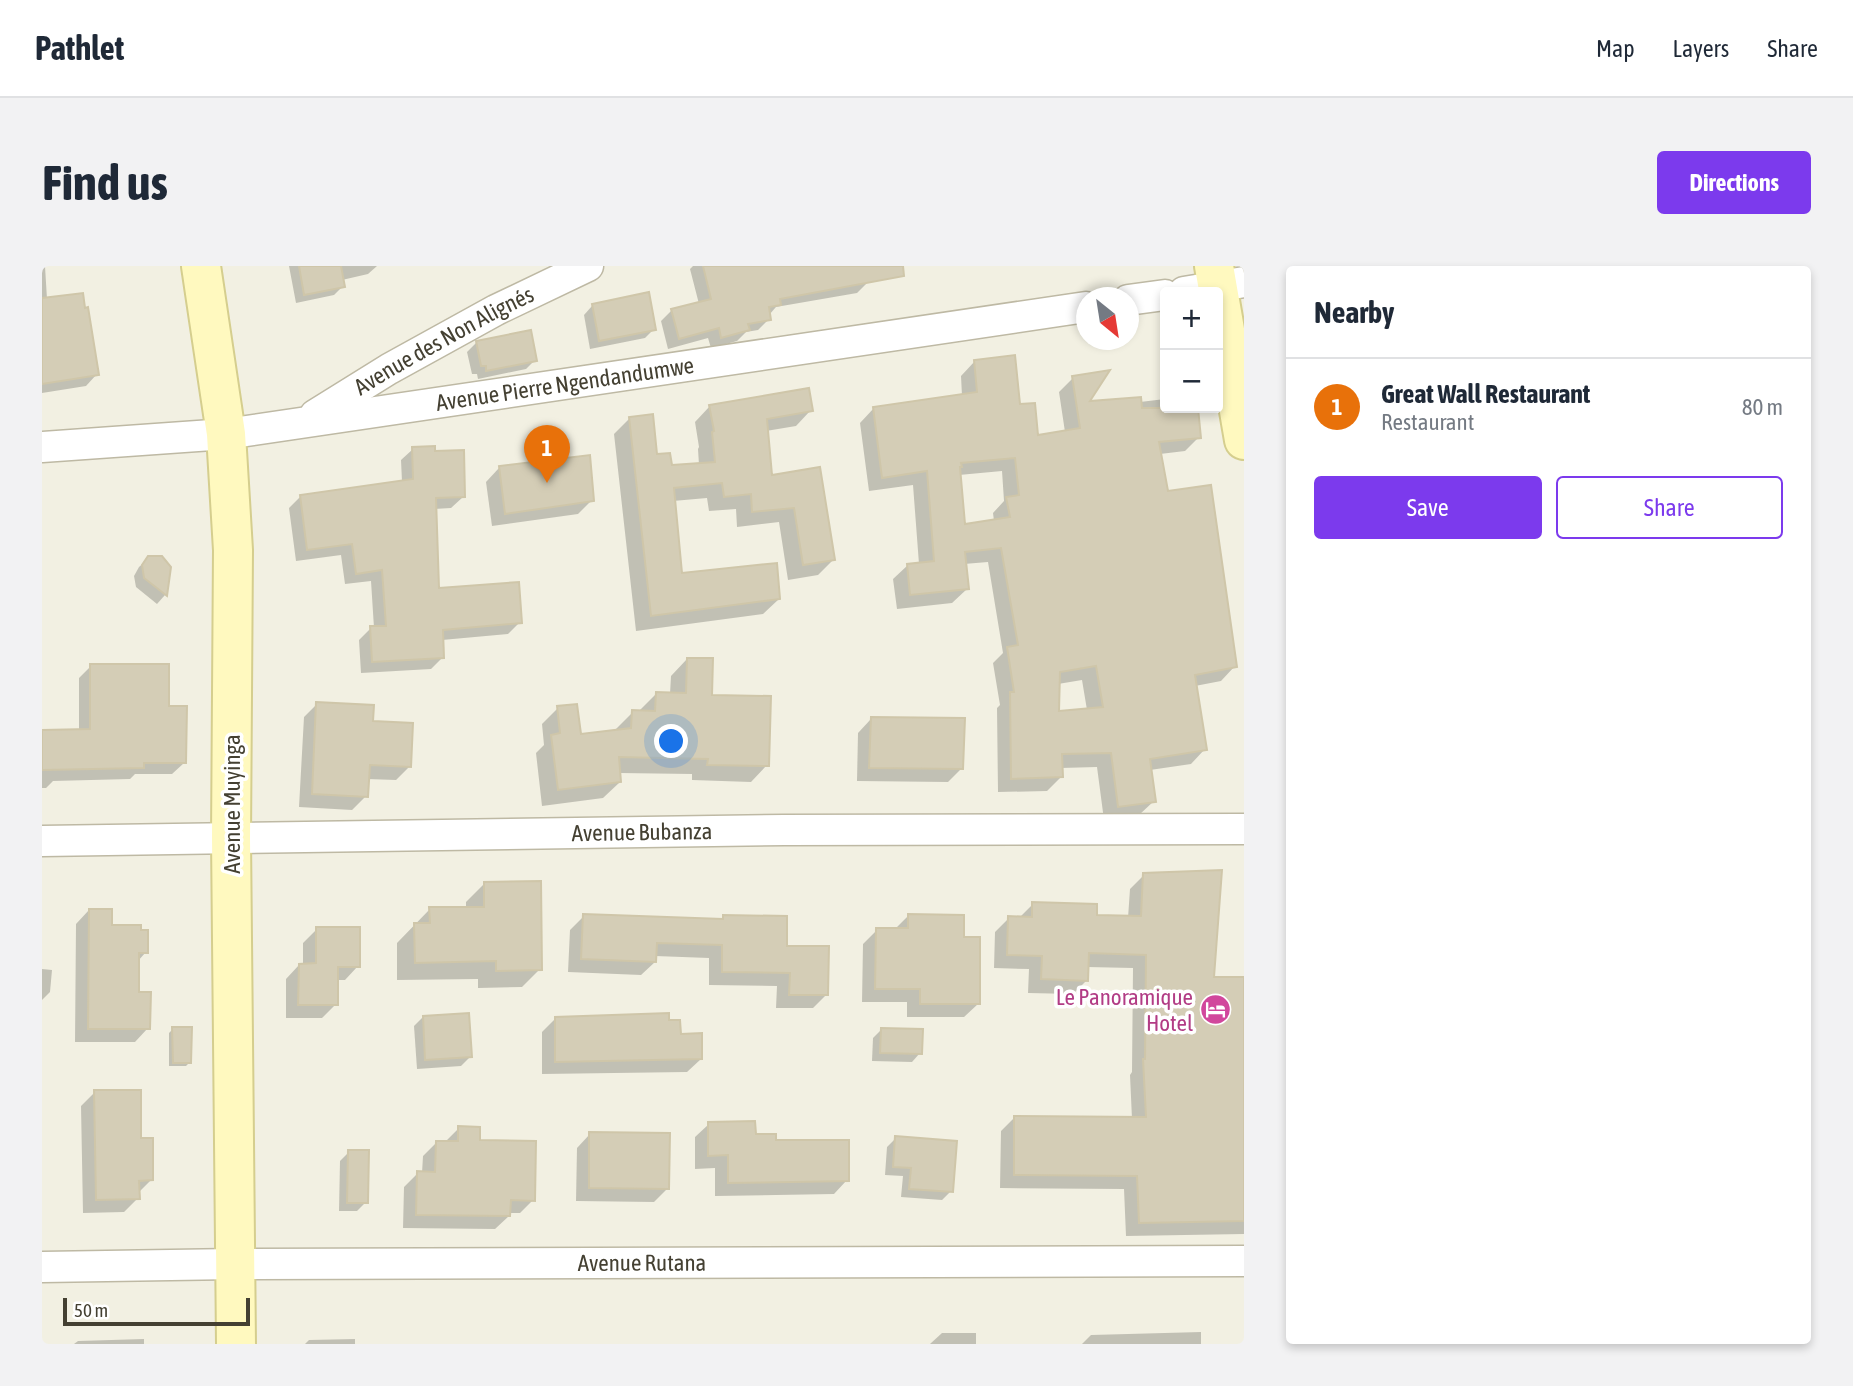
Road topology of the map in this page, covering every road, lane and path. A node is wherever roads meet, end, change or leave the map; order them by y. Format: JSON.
{"nodes":[{"id":1,"x":201,"y":266,"type":"edge"},
{"id":2,"x":587,"y":266,"type":"edge"},
{"id":3,"x":1215,"y":282,"type":"edge"},
{"id":4,"x":1160,"y":296,"type":"edge"},
{"id":5,"x":1139,"y":299,"type":"edge"},
{"id":6,"x":1076,"y":309,"type":"edge"},
{"id":7,"x":305,"y":422,"type":"junction"},
{"id":8,"x":226,"y":434,"type":"junction"},
{"id":9,"x":1244,"y":440,"type":"edge"},
{"id":10,"x":42,"y":447,"type":"edge"},
{"id":11,"x":1244,"y":829,"type":"edge"},
{"id":12,"x":232,"y":838,"type":"junction"},
{"id":13,"x":42,"y":841,"type":"edge"},
{"id":14,"x":1244,"y":1261,"type":"edge"},
{"id":15,"x":236,"y":1264,"type":"junction"},
{"id":16,"x":42,"y":1267,"type":"edge"},
{"id":17,"x":236,"y":1344,"type":"edge"}],
"edges":[{"from":1,"to":8,"type":"street","name":"Avenue Muyinga"},
{"from":2,"to":7,"type":"street","name":"Avenue des Non Alignés"},
{"from":3,"to":9,"type":"street"},
{"from":4,"to":5,"type":"street"},
{"from":6,"to":7,"type":"street","name":"Avenue Pierre Ngendandumwe"},
{"from":7,"to":8,"type":"street","name":"Avenue Pierre Ngendandumwe"},
{"from":8,"to":10,"type":"street","name":"Avenue Pierre Ngendandumwe"},
{"from":8,"to":12,"type":"street","name":"Avenue Muyinga"},
{"from":11,"to":12,"type":"street","name":"Avenue Bubanza"},
{"from":12,"to":13,"type":"street","name":"Avenue Bubanza"},
{"from":12,"to":15,"type":"street","name":"Avenue Muyinga"},
{"from":14,"to":15,"type":"street","name":"Avenue Rutana"},
{"from":15,"to":16,"type":"street","name":"Avenue Rutana"},
{"from":15,"to":17,"type":"street","name":"Avenue Muyinga"}]}
